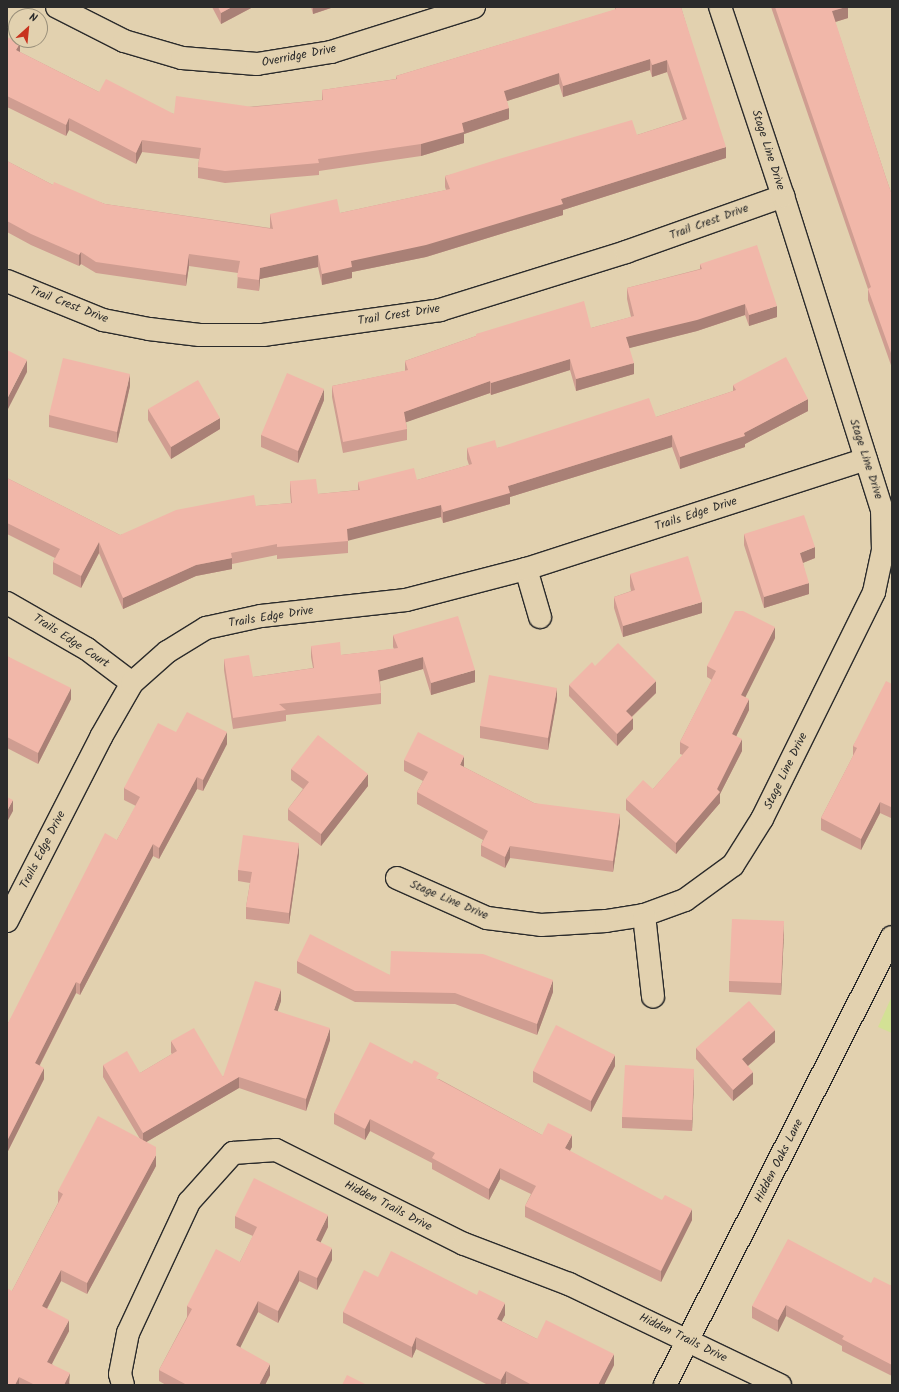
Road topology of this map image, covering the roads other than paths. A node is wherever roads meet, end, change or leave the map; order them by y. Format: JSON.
{"nodes":[{"id":1,"x":57,"y":7,"type":"edge"},
{"id":2,"x":474,"y":7,"type":"edge"},
{"id":3,"x":720,"y":7,"type":"edge"},
{"id":4,"x":440,"y":12,"type":"edge"},
{"id":5,"x":783,"y":196,"type":"junction"},
{"id":6,"x":7,"y":281,"type":"edge"},
{"id":7,"x":866,"y":460,"type":"junction"},
{"id":8,"x":526,"y":569,"type":"junction"},
{"id":9,"x":7,"y":603,"type":"edge"},
{"id":10,"x":540,"y":617,"type":"dead end"},
{"id":11,"x":132,"y":683,"type":"junction"},
{"id":12,"x":397,"y":878,"type":"dead end"},
{"id":13,"x":644,"y":915,"type":"junction"},
{"id":14,"x":7,"y":920,"type":"edge"},
{"id":15,"x":892,"y":937,"type":"edge"},
{"id":16,"x":653,"y":997,"type":"dead end"},
{"id":17,"x":688,"y":1341,"type":"junction"},
{"id":18,"x":124,"y":1385,"type":"edge"},
{"id":19,"x":665,"y":1385,"type":"edge"},
{"id":20,"x":780,"y":1385,"type":"edge"}],
"edges":[{"from":1,"to":4,"type":"street","name":"Overridge Drive"},
{"from":2,"to":4,"type":"street","name":"Overridge Drive"},
{"from":3,"to":5,"type":"street","name":"Stage Line Drive"},
{"from":5,"to":6,"type":"street","name":"Trail Crest Drive"},
{"from":5,"to":7,"type":"street","name":"Stage Line Drive"},
{"from":7,"to":8,"type":"street","name":"Trails Edge Drive"},
{"from":7,"to":13,"type":"street","name":"Stage Line Drive"},
{"from":8,"to":10,"type":"street"},
{"from":8,"to":11,"type":"street","name":"Trails Edge Drive"},
{"from":9,"to":11,"type":"street","name":"Trails Edge Court"},
{"from":11,"to":14,"type":"street","name":"Trails Edge Drive"},
{"from":12,"to":13,"type":"street","name":"Stage Line Drive"},
{"from":13,"to":16,"type":"street"},
{"from":15,"to":17,"type":"street","name":"Hidden Oaks Lane"},
{"from":17,"to":18,"type":"street","name":"Hidden Trails Drive"},
{"from":17,"to":19,"type":"street","name":"Hidden Oaks Lane"},
{"from":17,"to":20,"type":"street","name":"Hidden Trails Drive"}]}
